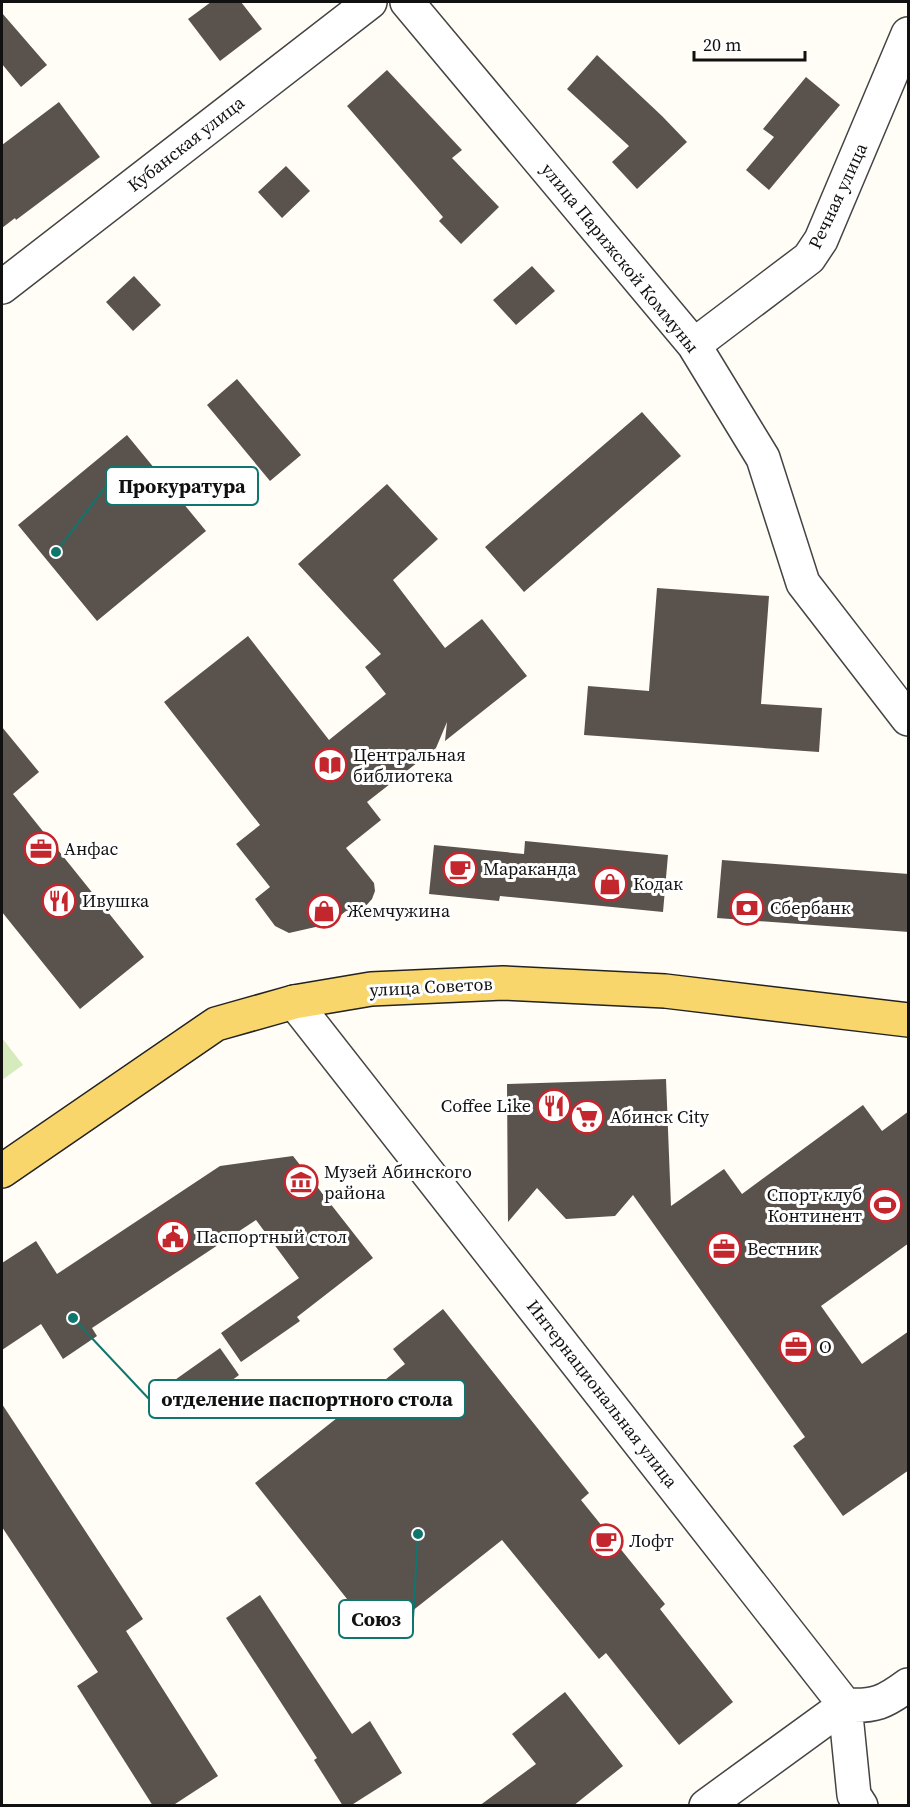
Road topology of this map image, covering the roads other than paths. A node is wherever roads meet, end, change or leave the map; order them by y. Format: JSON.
{"nodes":[{"id":1,"x":370,"y":2,"type":"edge"},
{"id":2,"x":407,"y":2,"type":"edge"},
{"id":3,"x":909,"y":34,"type":"edge"},
{"id":4,"x":2,"y":286,"type":"edge"},
{"id":5,"x":694,"y":345,"type":"junction"},
{"id":6,"x":909,"y":719,"type":"edge"},
{"id":7,"x":294,"y":1002,"type":"junction"},
{"id":8,"x":909,"y":1020,"type":"edge"},
{"id":9,"x":2,"y":1171,"type":"edge"},
{"id":10,"x":909,"y":1685,"type":"edge"},
{"id":11,"x":845,"y":1705,"type":"junction"},
{"id":12,"x":706,"y":1806,"type":"edge"},
{"id":13,"x":861,"y":1806,"type":"edge"}],
"edges":[{"from":1,"to":4,"type":"street","name":"Кубанская улица"},
{"from":2,"to":5,"type":"street","name":"улица Парижской Коммуны"},
{"from":3,"to":5,"type":"street","name":"Речная улица"},
{"from":5,"to":6,"type":"street","name":"улица Парижской Коммуны"},
{"from":7,"to":8,"type":"main road","name":"улица Советов"},
{"from":7,"to":9,"type":"main road","name":"улица Советов"},
{"from":7,"to":11,"type":"street","name":"Интернациональная улица"},
{"from":10,"to":11,"type":"street"},
{"from":11,"to":12,"type":"street"},
{"from":11,"to":13,"type":"street"}]}
